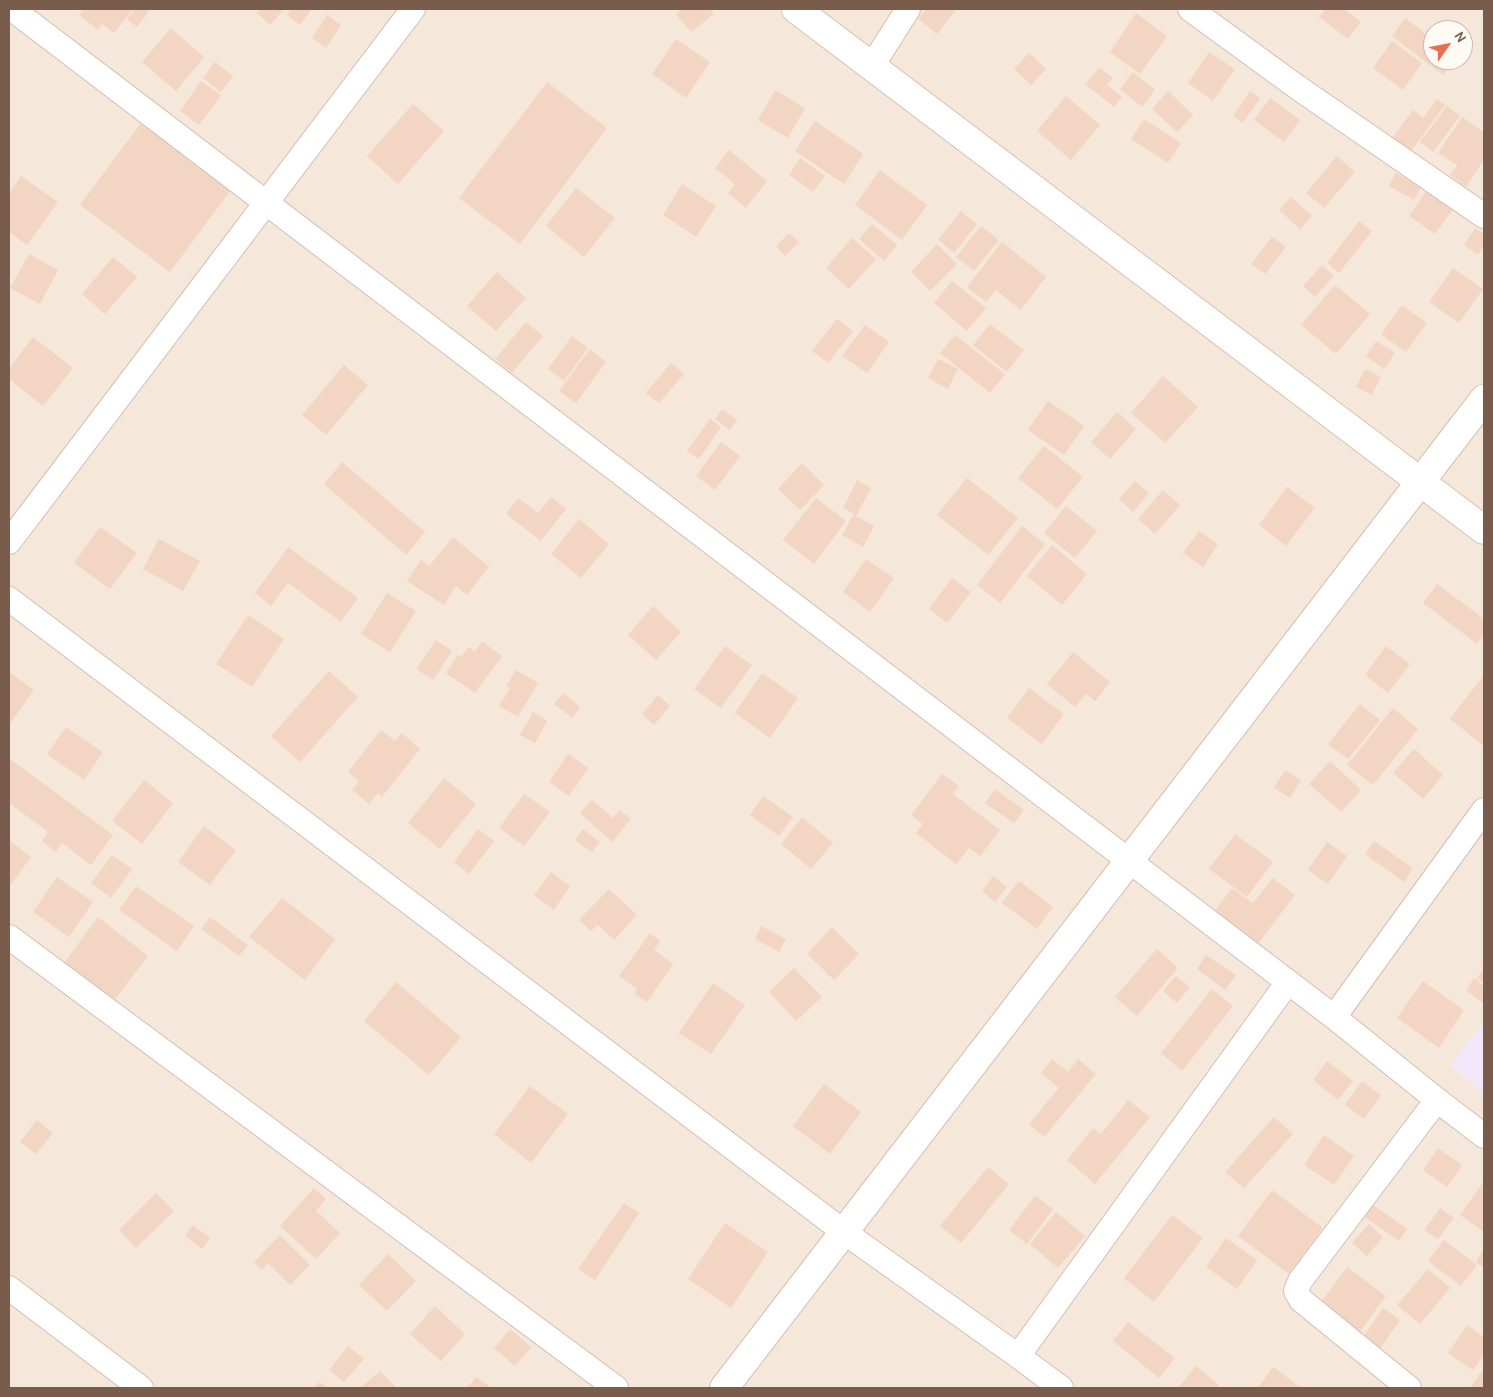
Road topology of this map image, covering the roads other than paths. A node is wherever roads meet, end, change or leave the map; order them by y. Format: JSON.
{"nodes":[{"id":1,"x":12,"y":9,"type":"edge"},
{"id":2,"x":413,"y":9,"type":"edge"},
{"id":3,"x":796,"y":9,"type":"edge"},
{"id":4,"x":908,"y":9,"type":"edge"},
{"id":5,"x":1190,"y":9,"type":"edge"},
{"id":6,"x":872,"y":66,"type":"junction"},
{"id":7,"x":266,"y":203,"type":"junction"},
{"id":8,"x":1484,"y":216,"type":"edge"},
{"id":9,"x":1484,"y":399,"type":"edge"},
{"id":10,"x":1420,"y":481,"type":"junction"},
{"id":11,"x":1484,"y":530,"type":"edge"},
{"id":12,"x":9,"y":542,"type":"edge"},
{"id":13,"x":9,"y":599,"type":"edge"},
{"id":14,"x":1484,"y":810,"type":"edge"},
{"id":15,"x":1129,"y":861,"type":"junction"},
{"id":16,"x":9,"y":937,"type":"edge"},
{"id":17,"x":1288,"y":982,"type":"junction"},
{"id":18,"x":1334,"y":1017,"type":"junction"},
{"id":19,"x":1437,"y":1100,"type":"junction"},
{"id":20,"x":1484,"y":1136,"type":"edge"},
{"id":21,"x":844,"y":1232,"type":"junction"},
{"id":22,"x":9,"y":1288,"type":"edge"},
{"id":23,"x":1018,"y":1356,"type":"junction"},
{"id":24,"x":1047,"y":1384,"type":"edge"},
{"id":25,"x":141,"y":1388,"type":"edge"},
{"id":26,"x":616,"y":1388,"type":"edge"},
{"id":27,"x":724,"y":1388,"type":"edge"},
{"id":28,"x":1409,"y":1388,"type":"edge"}],
"edges":[{"from":1,"to":7,"type":"street"},
{"from":2,"to":7,"type":"street"},
{"from":3,"to":6,"type":"street"},
{"from":4,"to":6,"type":"street"},
{"from":5,"to":8,"type":"street"},
{"from":6,"to":10,"type":"street"},
{"from":7,"to":12,"type":"street"},
{"from":7,"to":15,"type":"street"},
{"from":9,"to":10,"type":"street"},
{"from":10,"to":11,"type":"street"},
{"from":10,"to":15,"type":"street"},
{"from":13,"to":21,"type":"street"},
{"from":14,"to":18,"type":"street"},
{"from":15,"to":17,"type":"street"},
{"from":15,"to":21,"type":"street"},
{"from":16,"to":26,"type":"street"},
{"from":17,"to":18,"type":"street"},
{"from":17,"to":23,"type":"street"},
{"from":18,"to":19,"type":"street"},
{"from":19,"to":20,"type":"street"},
{"from":19,"to":28,"type":"street"},
{"from":21,"to":23,"type":"street"},
{"from":21,"to":27,"type":"street"},
{"from":22,"to":25,"type":"street"},
{"from":23,"to":24,"type":"street"}]}
